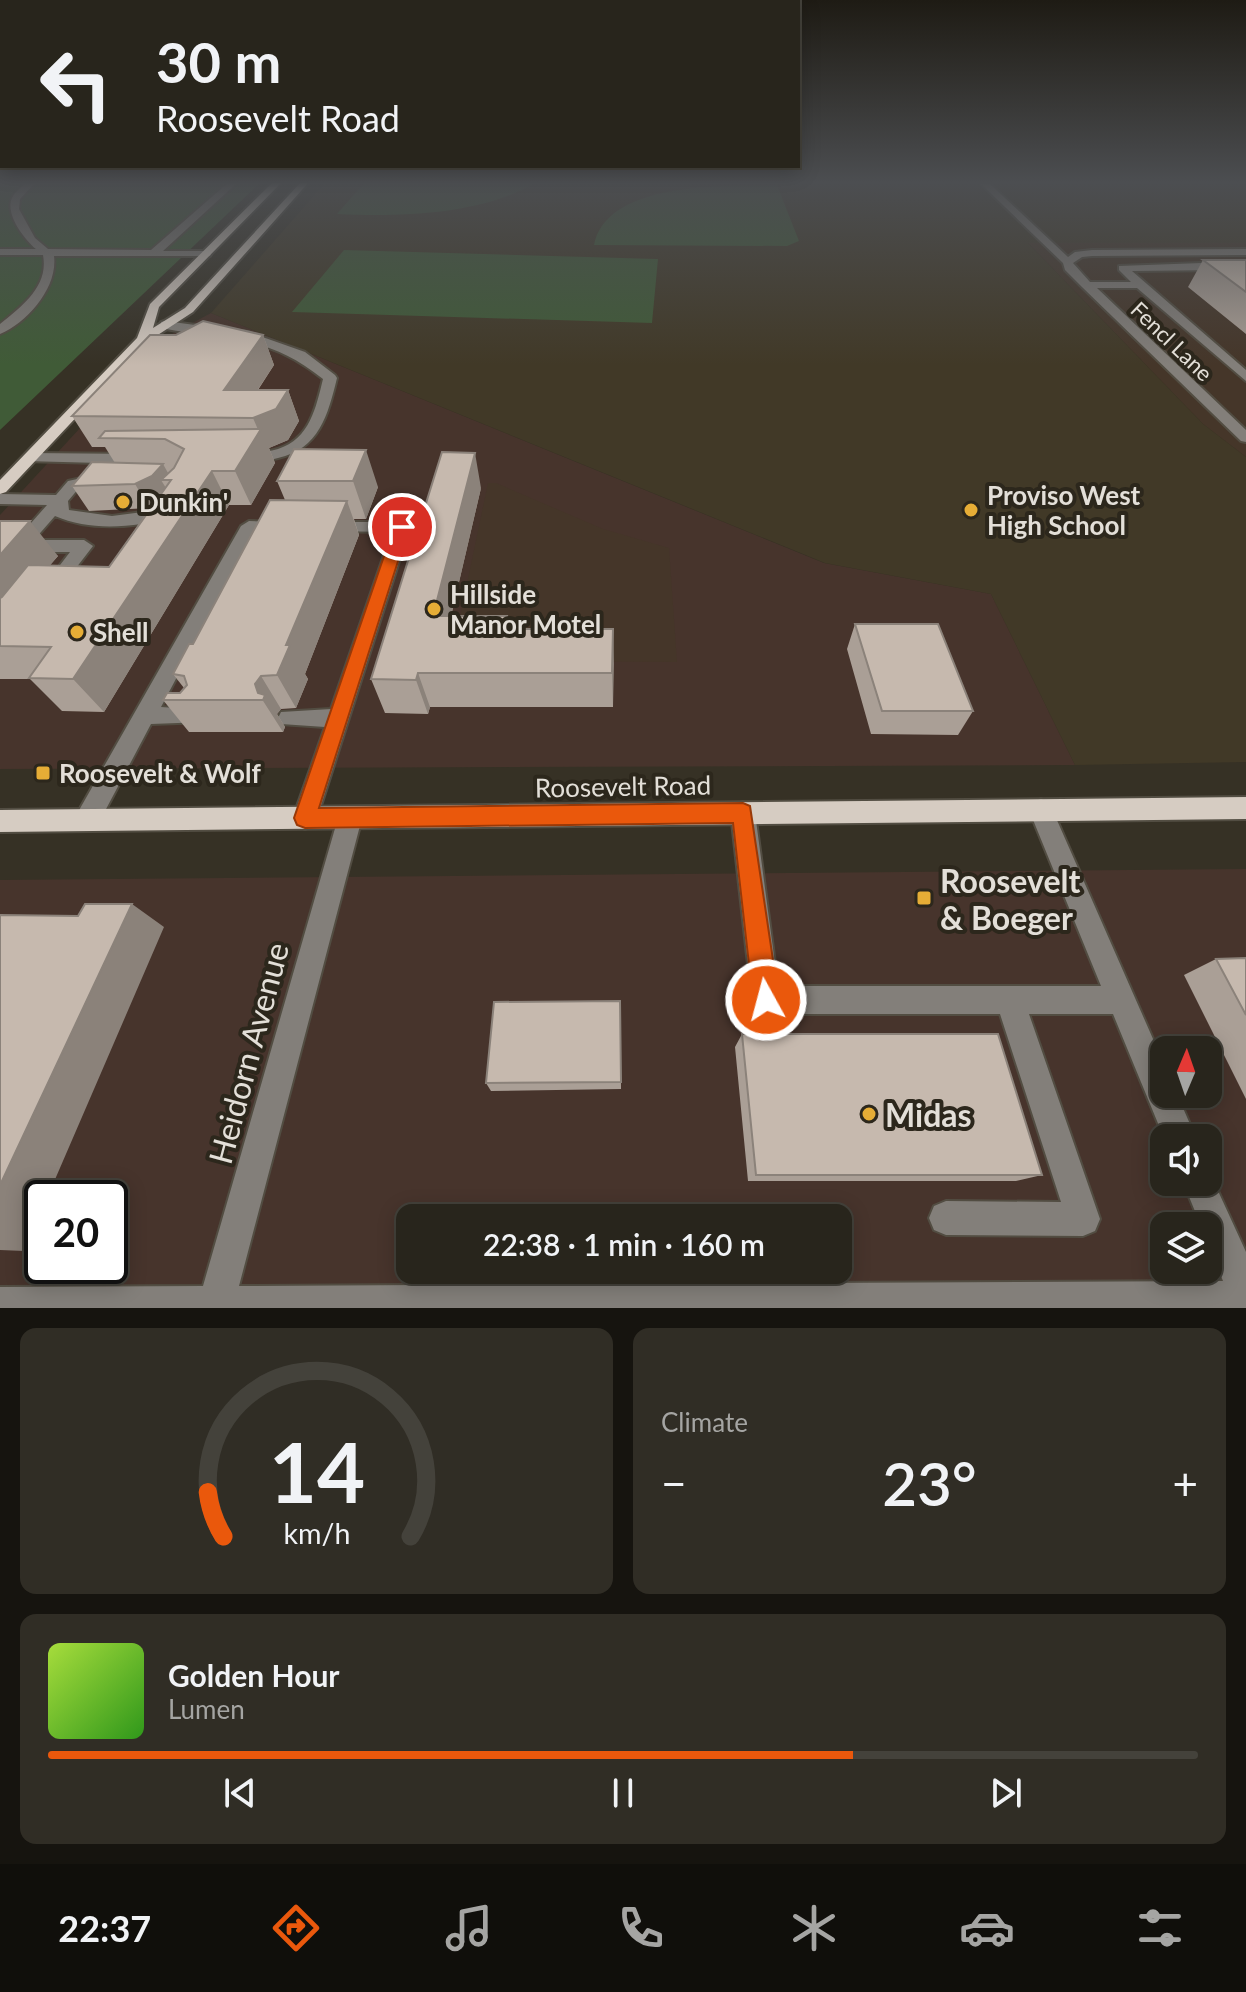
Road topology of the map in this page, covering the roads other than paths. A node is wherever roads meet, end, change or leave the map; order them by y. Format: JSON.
{"nodes":[{"id":1,"x":35,"y":243,"type":"edge"},
{"id":2,"x":165,"y":243,"type":"edge"},
{"id":3,"x":217,"y":243,"type":"edge"},
{"id":4,"x":250,"y":243,"type":"edge"},
{"id":5,"x":1048,"y":243,"type":"edge"},
{"id":6,"x":43,"y":250,"type":"junction"},
{"id":7,"x":0,"y":252,"type":"edge"},
{"id":8,"x":1225,"y":252,"type":"junction"},
{"id":9,"x":1246,"y":252,"type":"edge"},
{"id":10,"x":154,"y":253,"type":"junction"},
{"id":11,"x":206,"y":254,"type":"junction"},
{"id":12,"x":1068,"y":262,"type":"junction"},
{"id":13,"x":1086,"y":285,"type":"junction"},
{"id":14,"x":1140,"y":285,"type":"junction"},
{"id":15,"x":165,"y":325,"type":"junction"},
{"id":16,"x":0,"y":330,"type":"edge"},
{"id":17,"x":143,"y":339,"type":"junction"},
{"id":18,"x":1246,"y":377,"type":"edge"},
{"id":19,"x":1246,"y":438,"type":"edge"},
{"id":20,"x":30,"y":458,"type":"junction"},
{"id":21,"x":149,"y":459,"type":"edge"},
{"id":22,"x":225,"y":459,"type":"edge"},
{"id":23,"x":108,"y":480,"type":"edge"},
{"id":24,"x":0,"y":489,"type":"edge"},
{"id":25,"x":0,"y":499,"type":"edge"},
{"id":26,"x":60,"y":500,"type":"junction"},
{"id":27,"x":178,"y":506,"type":"edge"},
{"id":28,"x":20,"y":545,"type":"junction"},
{"id":29,"x":0,"y":575,"type":"edge"},
{"id":30,"x":39,"y":578,"type":"edge"},
{"id":31,"x":59,"y":578,"type":"junction"},
{"id":32,"x":44,"y":599,"type":"edge"},
{"id":33,"x":145,"y":715,"type":"junction"},
{"id":34,"x":197,"y":716,"type":"edge"},
{"id":35,"x":289,"y":718,"type":"dead end"},
{"id":36,"x":338,"y":718,"type":"junction"},
{"id":37,"x":1246,"y":808,"type":"edge"},
{"id":38,"x":1041,"y":810,"type":"junction"},
{"id":39,"x":743,"y":813,"type":"junction"},
{"id":40,"x":305,"y":818,"type":"junction"},
{"id":41,"x":350,"y":818,"type":"junction"},
{"id":42,"x":87,"y":820,"type":"junction"},
{"id":43,"x":0,"y":821,"type":"edge"},
{"id":44,"x":1010,"y":1000,"type":"junction"},
{"id":45,"x":1121,"y":1000,"type":"junction"},
{"id":46,"x":1174,"y":1124,"type":"edge"},
{"id":47,"x":1205,"y":1196,"type":"edge"},
{"id":48,"x":946,"y":1218,"type":"dead end"},
{"id":49,"x":1246,"y":1293,"type":"edge"},
{"id":50,"x":1246,"y":1299,"type":"edge"},
{"id":51,"x":0,"y":1305,"type":"edge"},
{"id":52,"x":215,"y":1306,"type":"edge"}],
"edges":[{"from":1,"to":6,"type":"street"},
{"from":2,"to":10,"type":"street"},
{"from":3,"to":11,"type":"main road"},
{"from":4,"to":15,"type":"main road"},
{"from":5,"to":12,"type":"street","name":"Fencl Lane"},
{"from":6,"to":7,"type":"street"},
{"from":6,"to":10,"type":"street"},
{"from":6,"to":16,"type":"street"},
{"from":8,"to":9,"type":"street"},
{"from":8,"to":12,"type":"street"},
{"from":8,"to":14,"type":"street"},
{"from":10,"to":11,"type":"street"},
{"from":11,"to":17,"type":"main road"},
{"from":12,"to":13,"type":"street","name":"Fencl Lane"},
{"from":13,"to":14,"type":"street"},
{"from":13,"to":19,"type":"street","name":"Fencl Lane"},
{"from":14,"to":18,"type":"street"},
{"from":15,"to":17,"type":"main road"},
{"from":15,"to":22,"type":"street"},
{"from":17,"to":20,"type":"main road"},
{"from":20,"to":21,"type":"street"},
{"from":20,"to":24,"type":"main road"},
{"from":23,"to":26,"type":"street"},
{"from":25,"to":26,"type":"street"},
{"from":26,"to":27,"type":"street"},
{"from":26,"to":28,"type":"street"},
{"from":28,"to":29,"type":"street"},
{"from":28,"to":31,"type":"street"},
{"from":30,"to":31,"type":"street"},
{"from":31,"to":32,"type":"street"},
{"from":33,"to":34,"type":"street"},
{"from":33,"to":36,"type":"street"},
{"from":33,"to":42,"type":"street"},
{"from":35,"to":36,"type":"street"},
{"from":36,"to":40,"type":"street"},
{"from":37,"to":38,"type":"main road","name":"Roosevelt Road"},
{"from":38,"to":39,"type":"main road","name":"Roosevelt Road"},
{"from":38,"to":45,"type":"street"},
{"from":39,"to":41,"type":"main road","name":"Roosevelt Road"},
{"from":39,"to":44,"type":"street"},
{"from":40,"to":41,"type":"main road","name":"Roosevelt Road"},
{"from":40,"to":42,"type":"main road","name":"Roosevelt Road"},
{"from":41,"to":52,"type":"street","name":"Heidorn Avenue"},
{"from":42,"to":43,"type":"main road","name":"Roosevelt Road"},
{"from":44,"to":45,"type":"street"},
{"from":44,"to":48,"type":"street"},
{"from":45,"to":46,"type":"street"},
{"from":47,"to":49,"type":"street"},
{"from":50,"to":52,"type":"street"},
{"from":51,"to":52,"type":"street"}]}
